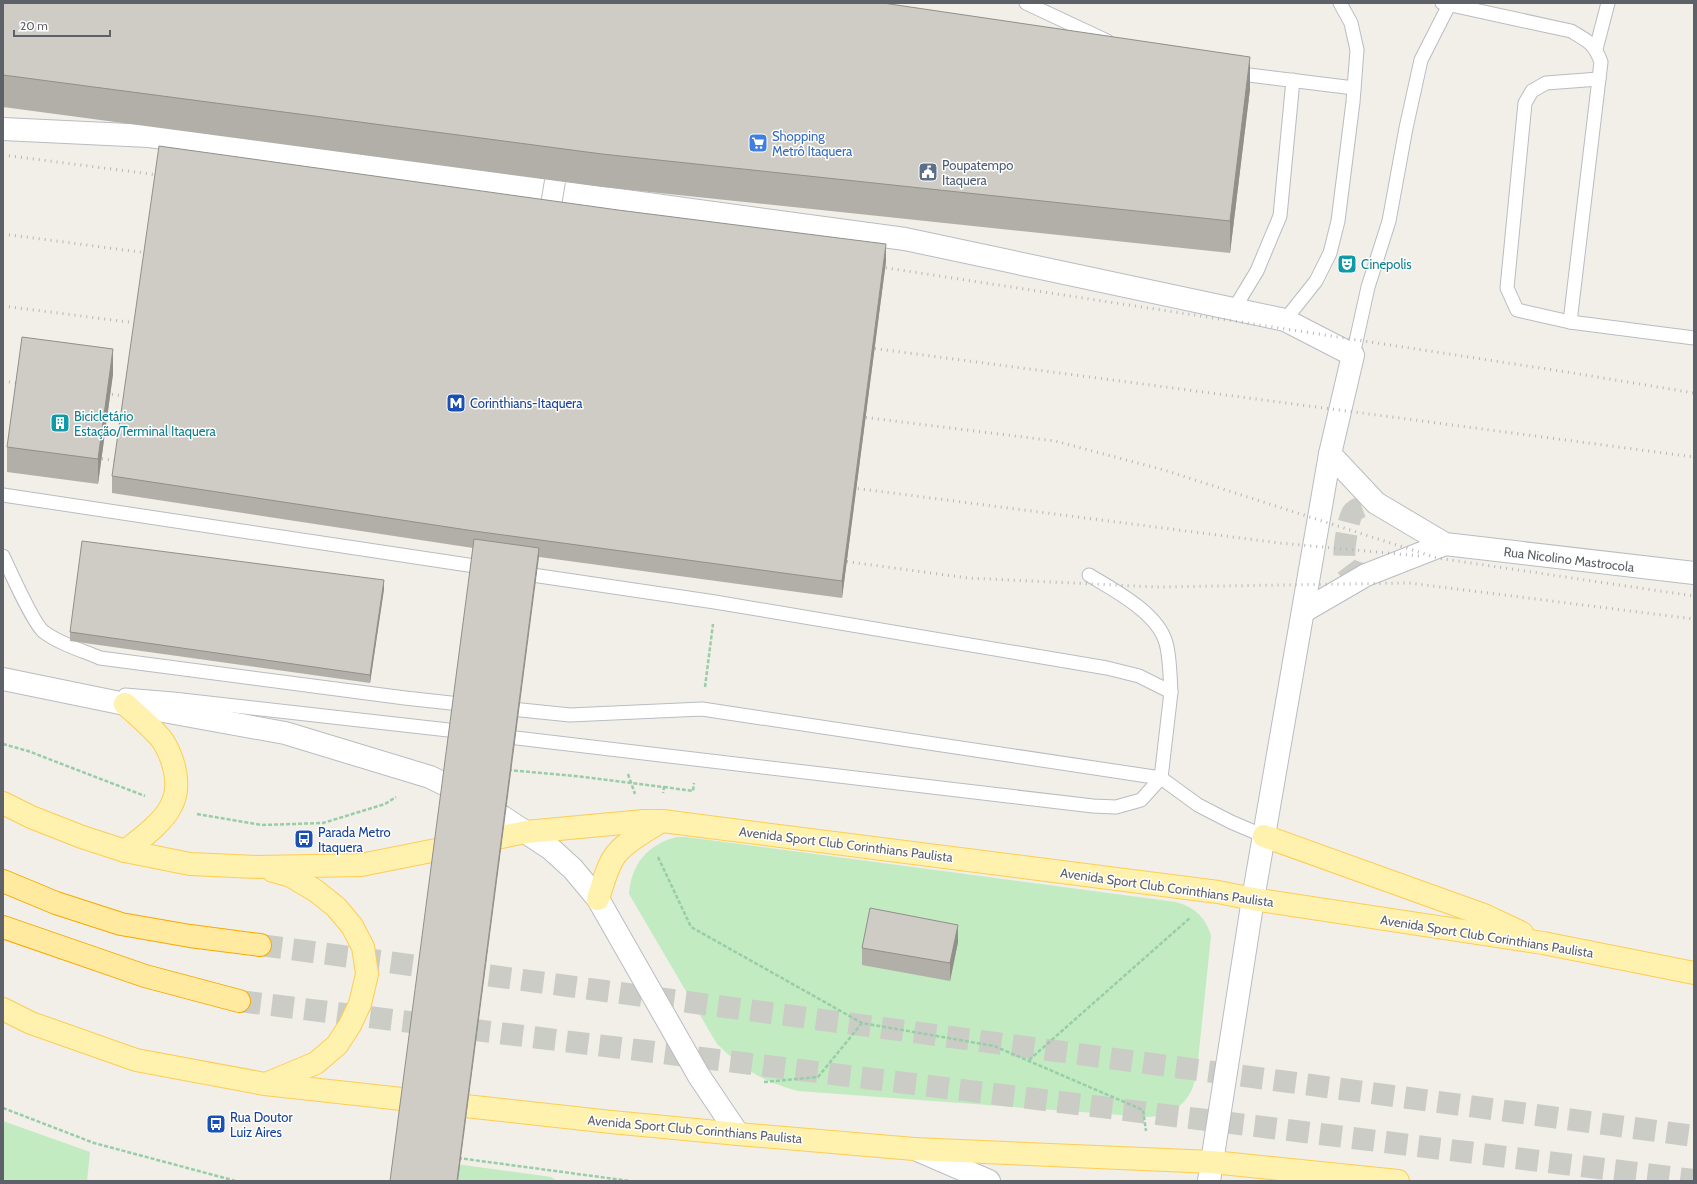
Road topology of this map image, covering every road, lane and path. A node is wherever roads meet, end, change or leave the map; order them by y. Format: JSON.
{"nodes":[{"id":1,"x":1026,"y":3,"type":"edge"},
{"id":2,"x":1340,"y":3,"type":"edge"},
{"id":3,"x":1447,"y":3,"type":"edge"},
{"id":4,"x":1608,"y":3,"type":"edge"},
{"id":5,"x":1119,"y":47,"type":"edge"},
{"id":6,"x":1596,"y":49,"type":"junction"},
{"id":7,"x":1222,"y":72,"type":"edge"},
{"id":8,"x":1599,"y":79,"type":"junction"},
{"id":9,"x":1293,"y":80,"type":"junction"},
{"id":10,"x":1354,"y":88,"type":"junction"},
{"id":11,"x":3,"y":129,"type":"edge"},
{"id":12,"x":555,"y":181,"type":"dead end"},
{"id":13,"x":549,"y":217,"type":"edge"},
{"id":14,"x":1234,"y":309,"type":"junction"},
{"id":15,"x":1285,"y":320,"type":"junction"},
{"id":16,"x":1570,"y":322,"type":"junction"},
{"id":17,"x":1694,"y":338,"type":"edge"},
{"id":18,"x":1353,"y":355,"type":"junction"},
{"id":19,"x":1330,"y":454,"type":"junction"},
{"id":20,"x":3,"y":495,"type":"edge"},
{"id":21,"x":1444,"y":544,"type":"junction"},
{"id":22,"x":3,"y":556,"type":"edge"},
{"id":23,"x":1694,"y":573,"type":"edge"},
{"id":24,"x":1090,"y":575,"type":"dead end"},
{"id":25,"x":716,"y":602,"type":"junction"},
{"id":26,"x":1304,"y":611,"type":"junction"},
{"id":27,"x":5,"y":679,"type":"edge"},
{"id":28,"x":48,"y":688,"type":"junction"},
{"id":29,"x":1171,"y":692,"type":"junction"},
{"id":30,"x":125,"y":704,"type":"junction"},
{"id":31,"x":702,"y":709,"type":"junction"},
{"id":32,"x":3,"y":744,"type":"edge"},
{"id":33,"x":696,"y":758,"type":"junction"},
{"id":34,"x":504,"y":769,"type":"edge"},
{"id":35,"x":1161,"y":778,"type":"junction"},
{"id":36,"x":664,"y":787,"type":"junction"},
{"id":37,"x":3,"y":803,"type":"edge"},
{"id":38,"x":385,"y":804,"type":"dead end"},
{"id":39,"x":172,"y":806,"type":"junction"},
{"id":40,"x":662,"y":821,"type":"junction"},
{"id":41,"x":526,"y":832,"type":"junction"},
{"id":42,"x":1264,"y":836,"type":"junction"},
{"id":43,"x":125,"y":851,"type":"junction"},
{"id":44,"x":258,"y":868,"type":"junction"},
{"id":45,"x":3,"y":881,"type":"edge"},
{"id":46,"x":672,"y":889,"type":"dead end"},
{"id":47,"x":1218,"y":892,"type":"junction"},
{"id":48,"x":598,"y":899,"type":"junction"},
{"id":49,"x":1253,"y":899,"type":"junction"},
{"id":50,"x":3,"y":927,"type":"edge"},
{"id":51,"x":1543,"y":943,"type":"junction"},
{"id":52,"x":260,"y":945,"type":"tunnel mouth"},
{"id":53,"x":1694,"y":973,"type":"edge"},
{"id":54,"x":239,"y":1001,"type":"tunnel mouth"},
{"id":55,"x":3,"y":1009,"type":"edge"},
{"id":56,"x":862,"y":1023,"type":"junction"},
{"id":57,"x":1030,"y":1060,"type":"junction"},
{"id":58,"x":764,"y":1082,"type":"dead end"},
{"id":59,"x":265,"y":1084,"type":"junction"},
{"id":60,"x":3,"y":1108,"type":"edge"},
{"id":61,"x":1143,"y":1110,"type":"dead end"},
{"id":62,"x":738,"y":1134,"type":"junction"},
{"id":63,"x":914,"y":1149,"type":"junction"},
{"id":64,"x":454,"y":1158,"type":"edge"},
{"id":65,"x":1210,"y":1171,"type":"edge"},
{"id":66,"x":236,"y":1181,"type":"edge"},
{"id":67,"x":630,"y":1181,"type":"edge"},
{"id":68,"x":989,"y":1181,"type":"edge"},
{"id":69,"x":1398,"y":1181,"type":"edge"}],
"edges":[{"from":1,"to":5,"type":"lane"},
{"from":2,"to":10,"type":"lane"},
{"from":3,"to":6,"type":"lane"},
{"from":3,"to":18,"type":"lane"},
{"from":4,"to":6,"type":"lane"},
{"from":6,"to":8,"type":"lane"},
{"from":7,"to":9,"type":"lane"},
{"from":8,"to":16,"type":"lane"},
{"from":8,"to":16,"type":"lane"},
{"from":9,"to":10,"type":"lane"},
{"from":9,"to":14,"type":"lane"},
{"from":10,"to":15,"type":"lane"},
{"from":11,"to":14,"type":"street"},
{"from":12,"to":13,"type":"street","bridge":true},
{"from":14,"to":15,"type":"street"},
{"from":15,"to":18,"type":"street"},
{"from":16,"to":17,"type":"lane"},
{"from":18,"to":19,"type":"street"},
{"from":19,"to":21,"type":"street","name":"Rua Nicolino Mastrocola"},
{"from":19,"to":26,"type":"street"},
{"from":20,"to":25,"type":"lane"},
{"from":21,"to":23,"type":"street","name":"Rua Nicolino Mastrocola"},
{"from":21,"to":26,"type":"street","name":"Rua Nicolino Mastrocola"},
{"from":22,"to":31,"type":"lane"},
{"from":24,"to":29,"type":"lane"},
{"from":25,"to":29,"type":"lane"},
{"from":25,"to":31,"type":"path"},
{"from":26,"to":42,"type":"street"},
{"from":27,"to":28,"type":"street"},
{"from":28,"to":30,"type":"street"},
{"from":28,"to":33,"type":"lane"},
{"from":29,"to":35,"type":"lane"},
{"from":30,"to":39,"type":"main road"},
{"from":30,"to":41,"type":"street"},
{"from":31,"to":35,"type":"lane"},
{"from":32,"to":39,"type":"path"},
{"from":33,"to":35,"type":"lane"},
{"from":33,"to":36,"type":"path"},
{"from":34,"to":36,"type":"path"},
{"from":35,"to":42,"type":"lane"},
{"from":36,"to":40,"type":"path"},
{"from":37,"to":43,"type":"main road","name":"Avenida Sport Club Corinthians Paulista"},
{"from":38,"to":39,"type":"path"},
{"from":39,"to":43,"type":"main road"},
{"from":40,"to":41,"type":"main road","name":"Avenida Sport Club Corinthians Paulista"},
{"from":40,"to":47,"type":"main road","name":"Avenida Sport Club Corinthians Paulista"},
{"from":40,"to":48,"type":"main road"},
{"from":41,"to":44,"type":"main road","name":"Avenida Sport Club Corinthians Paulista"},
{"from":41,"to":48,"type":"street"},
{"from":42,"to":49,"type":"street"},
{"from":42,"to":51,"type":"main road"},
{"from":43,"to":44,"type":"main road","name":"Avenida Sport Club Corinthians Paulista"},
{"from":44,"to":59,"type":"main road"},
{"from":45,"to":52,"type":"highway"},
{"from":46,"to":56,"type":"path"},
{"from":47,"to":49,"type":"main road","name":"Avenida Sport Club Corinthians Paulista"},
{"from":47,"to":57,"type":"path"},
{"from":48,"to":62,"type":"street"},
{"from":49,"to":51,"type":"main road","name":"Avenida Sport Club Corinthians Paulista"},
{"from":49,"to":65,"type":"street"},
{"from":50,"to":54,"type":"highway"},
{"from":51,"to":53,"type":"main road","name":"Avenida Sport Club Corinthians Paulista"},
{"from":55,"to":59,"type":"main road","name":"Avenida Sport Club Corinthians Paulista"},
{"from":56,"to":57,"type":"path"},
{"from":56,"to":58,"type":"path"},
{"from":57,"to":61,"type":"path"},
{"from":59,"to":62,"type":"main road","name":"Avenida Sport Club Corinthians Paulista"},
{"from":60,"to":66,"type":"path"},
{"from":62,"to":63,"type":"main road","name":"Avenida Sport Club Corinthians Paulista"},
{"from":63,"to":65,"type":"main road","name":"Avenida Sport Club Corinthians Paulista"},
{"from":63,"to":68,"type":"street"},
{"from":64,"to":67,"type":"path"},
{"from":65,"to":69,"type":"main road","name":"Avenida Sport Club Corinthians Paulista"}]}
